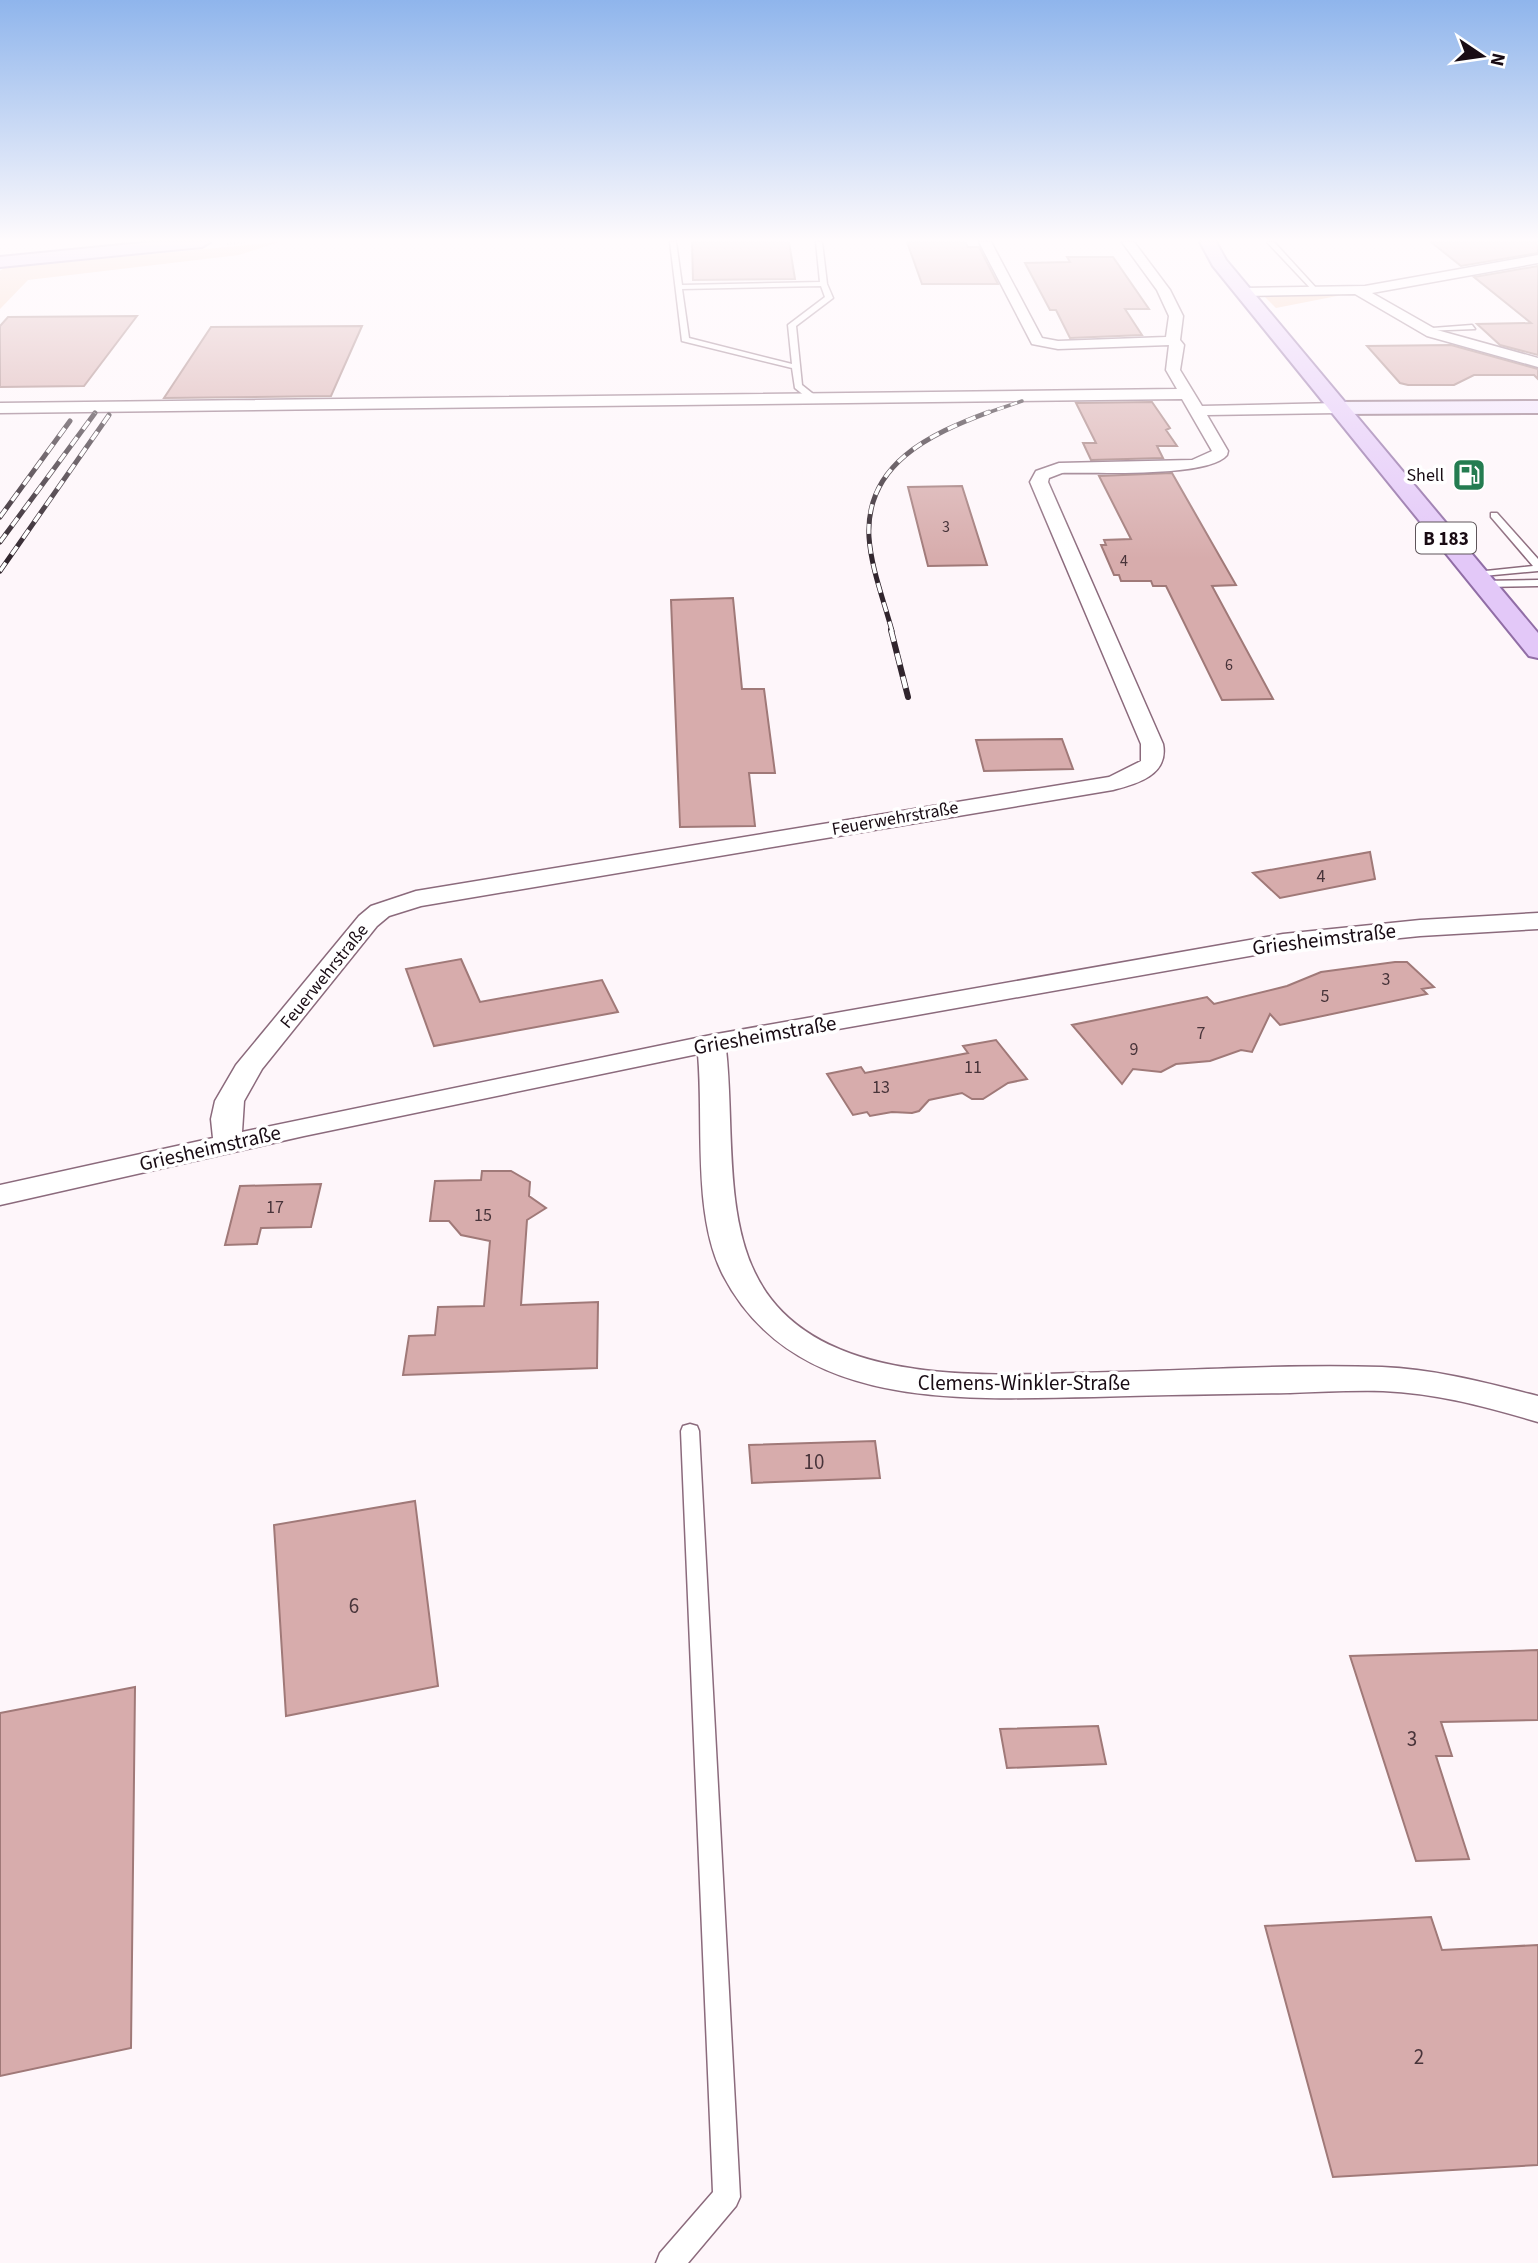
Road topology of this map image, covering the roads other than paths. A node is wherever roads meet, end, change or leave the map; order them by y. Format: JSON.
{"nodes":[{"id":1,"x":714,"y":348,"type":"edge"},
{"id":2,"x":794,"y":348,"type":"edge"},
{"id":3,"x":1177,"y":348,"type":"edge"},
{"id":4,"x":1289,"y":348,"type":"edge"},
{"id":5,"x":1486,"y":348,"type":"edge"},
{"id":6,"x":1538,"y":363,"type":"edge"},
{"id":7,"x":796,"y":368,"type":"junction"},
{"id":8,"x":814,"y":399,"type":"junction"},
{"id":9,"x":1191,"y":403,"type":"junction"},
{"id":10,"x":1538,"y":407,"type":"edge"},
{"id":11,"x":0,"y":408,"type":"edge"},
{"id":12,"x":1338,"y":408,"type":"junction"},
{"id":13,"x":1494,"y":515,"type":"dead end"},
{"id":14,"x":1538,"y":567,"type":"edge"},
{"id":15,"x":1480,"y":579,"type":"junction"},
{"id":16,"x":1538,"y":583,"type":"edge"},
{"id":17,"x":1538,"y":650,"type":"edge"},
{"id":18,"x":1538,"y":921,"type":"edge"},
{"id":19,"x":711,"y":1043,"type":"junction"},
{"id":20,"x":229,"y":1143,"type":"junction"},
{"id":21,"x":0,"y":1195,"type":"edge"},
{"id":22,"x":1538,"y":1409,"type":"edge"},
{"id":23,"x":690,"y":1431,"type":"dead end"},
{"id":24,"x":670,"y":2263,"type":"edge"}],
"edges":[{"from":1,"to":7,"type":"lane"},
{"from":2,"to":7,"type":"lane"},
{"from":3,"to":9,"type":"street"},
{"from":4,"to":12,"type":"main road","number":"B 183"},
{"from":5,"to":6,"type":"street"},
{"from":7,"to":8,"type":"lane"},
{"from":8,"to":9,"type":"street"},
{"from":8,"to":11,"type":"street"},
{"from":9,"to":12,"type":"street"},
{"from":9,"to":20,"type":"street","name":"Feuerwehrstraße"},
{"from":10,"to":12,"type":"street"},
{"from":12,"to":15,"type":"main road","number":"B 183"},
{"from":13,"to":14,"type":"lane"},
{"from":14,"to":15,"type":"lane"},
{"from":15,"to":16,"type":"lane"},
{"from":15,"to":17,"type":"main road","number":"B 183"},
{"from":18,"to":19,"type":"street","name":"Griesheimstraße"},
{"from":19,"to":20,"type":"street","name":"Griesheimstraße"},
{"from":19,"to":22,"type":"street","name":"Clemens-Winkler-Straße"},
{"from":20,"to":21,"type":"street","name":"Griesheimstraße"},
{"from":23,"to":24,"type":"lane"}]}
